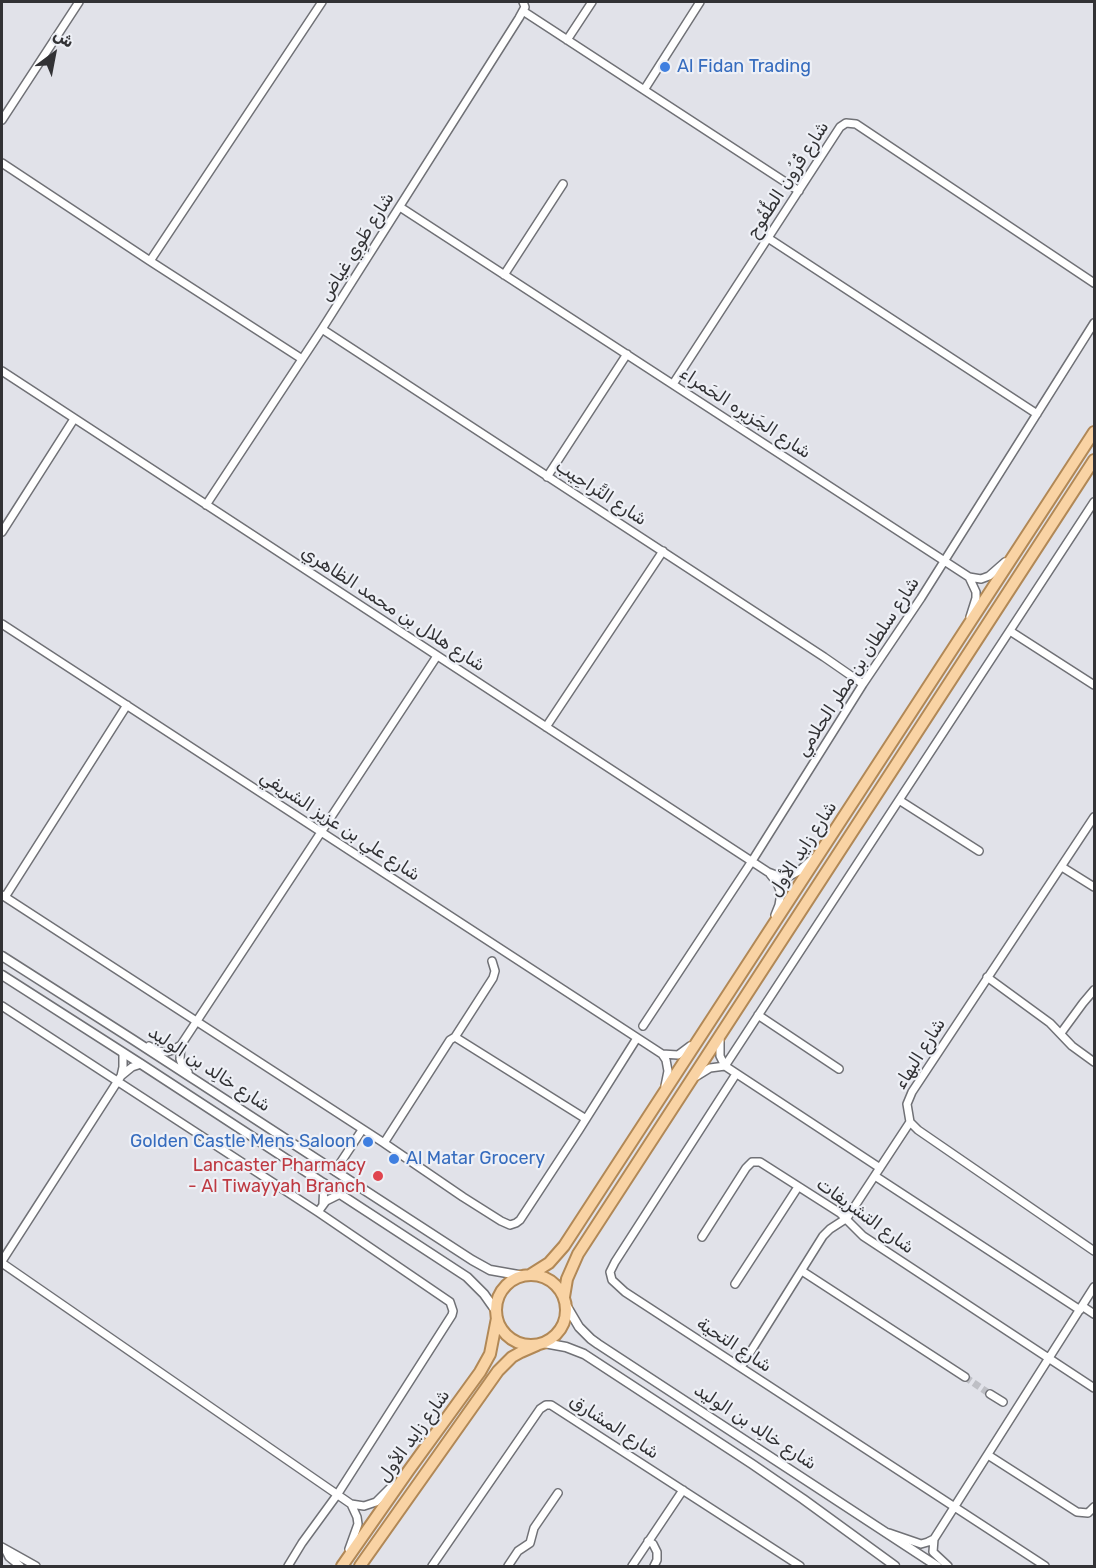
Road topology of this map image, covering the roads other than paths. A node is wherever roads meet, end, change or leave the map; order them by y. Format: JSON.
{"nodes":[{"id":1,"x":79,"y":2,"type":"edge"},
{"id":2,"x":322,"y":2,"type":"edge"},
{"id":3,"x":523,"y":2,"type":"edge"},
{"id":4,"x":592,"y":2,"type":"edge"},
{"id":5,"x":700,"y":2,"type":"edge"},
{"id":6,"x":524,"y":11,"type":"junction"},
{"id":7,"x":567,"y":40,"type":"junction"},
{"id":8,"x":644,"y":90,"type":"junction"},
{"id":9,"x":2,"y":120,"type":"edge"},
{"id":10,"x":2,"y":163,"type":"edge"},
{"id":11,"x":563,"y":184,"type":"dead end"},
{"id":12,"x":799,"y":191,"type":"junction"},
{"id":13,"x":400,"y":207,"type":"junction"},
{"id":14,"x":768,"y":238,"type":"junction"},
{"id":15,"x":150,"y":261,"type":"junction"},
{"id":16,"x":504,"y":275,"type":"junction"},
{"id":17,"x":1095,"y":283,"type":"edge"},
{"id":18,"x":1095,"y":323,"type":"edge"},
{"id":19,"x":322,"y":329,"type":"junction"},
{"id":20,"x":627,"y":354,"type":"junction"},
{"id":21,"x":303,"y":359,"type":"junction"},
{"id":22,"x":2,"y":371,"type":"edge"},
{"id":23,"x":673,"y":384,"type":"junction"},
{"id":24,"x":1037,"y":414,"type":"junction"},
{"id":25,"x":75,"y":419,"type":"junction"},
{"id":26,"x":1095,"y":432,"type":"edge"},
{"id":27,"x":1095,"y":460,"type":"edge"},
{"id":28,"x":547,"y":477,"type":"junction"},
{"id":29,"x":1095,"y":502,"type":"edge"},
{"id":30,"x":206,"y":505,"type":"junction"},
{"id":31,"x":2,"y":532,"type":"edge"},
{"id":32,"x":1020,"y":547,"type":"junction"},
{"id":33,"x":663,"y":551,"type":"junction"},
{"id":34,"x":944,"y":560,"type":"junction"},
{"id":35,"x":969,"y":577,"type":"junction"},
{"id":36,"x":2,"y":624,"type":"edge"},
{"id":37,"x":965,"y":631,"type":"junction"},
{"id":38,"x":1010,"y":631,"type":"junction"},
{"id":39,"x":437,"y":656,"type":"junction"},
{"id":40,"x":863,"y":684,"type":"junction"},
{"id":41,"x":1095,"y":685,"type":"edge"},
{"id":42,"x":127,"y":705,"type":"junction"},
{"id":43,"x":546,"y":727,"type":"junction"},
{"id":44,"x":899,"y":800,"type":"junction"},
{"id":45,"x":1095,"y":817,"type":"edge"},
{"id":46,"x":321,"y":832,"type":"junction"},
{"id":47,"x":823,"y":849,"type":"junction"},
{"id":48,"x":979,"y":851,"type":"dead end"},
{"id":49,"x":752,"y":861,"type":"junction"},
{"id":50,"x":1062,"y":867,"type":"junction"},
{"id":51,"x":768,"y":872,"type":"junction"},
{"id":52,"x":1095,"y":887,"type":"edge"},
{"id":53,"x":3,"y":896,"type":"edge"},
{"id":54,"x":768,"y":933,"type":"junction"},
{"id":55,"x":2,"y":956,"type":"edge"},
{"id":56,"x":492,"y":961,"type":"dead end"},
{"id":57,"x":2,"y":975,"type":"edge"},
{"id":58,"x":987,"y":977,"type":"junction"},
{"id":59,"x":1095,"y":990,"type":"edge"},
{"id":60,"x":2,"y":1006,"type":"edge"},
{"id":61,"x":758,"y":1015,"type":"junction"},
{"id":62,"x":196,"y":1022,"type":"junction"},
{"id":63,"x":644,"y":1026,"type":"dead end"},
{"id":64,"x":703,"y":1034,"type":"junction"},
{"id":65,"x":721,"y":1034,"type":"junction"},
{"id":66,"x":1061,"y":1034,"type":"junction"},
{"id":67,"x":455,"y":1037,"type":"junction"},
{"id":68,"x":637,"y":1038,"type":"junction"},
{"id":69,"x":132,"y":1039,"type":"junction"},
{"id":70,"x":181,"y":1045,"type":"junction"},
{"id":71,"x":123,"y":1053,"type":"junction"},
{"id":72,"x":662,"y":1054,"type":"junction"},
{"id":73,"x":1095,"y":1062,"type":"edge"},
{"id":74,"x":141,"y":1064,"type":"junction"},
{"id":75,"x":725,"y":1066,"type":"junction"},
{"id":76,"x":839,"y":1069,"type":"dead end"},
{"id":77,"x":736,"y":1074,"type":"junction"},
{"id":78,"x":119,"y":1079,"type":"junction"},
{"id":79,"x":690,"y":1082,"type":"junction"},
{"id":80,"x":211,"y":1090,"type":"junction"},
{"id":81,"x":661,"y":1097,"type":"junction"},
{"id":82,"x":586,"y":1119,"type":"junction"},
{"id":83,"x":910,"y":1122,"type":"junction"},
{"id":84,"x":362,"y":1130,"type":"junction"},
{"id":85,"x":384,"y":1143,"type":"junction"},
{"id":86,"x":880,"y":1168,"type":"junction"},
{"id":87,"x":335,"y":1171,"type":"junction"},
{"id":88,"x":875,"y":1176,"type":"junction"},
{"id":89,"x":324,"y":1183,"type":"junction"},
{"id":90,"x":798,"y":1186,"type":"junction"},
{"id":91,"x":340,"y":1194,"type":"junction"},
{"id":92,"x":323,"y":1204,"type":"junction"},
{"id":93,"x":318,"y":1212,"type":"junction"},
{"id":94,"x":847,"y":1218,"type":"junction"},
{"id":95,"x":702,"y":1237,"type":"dead end"},
{"id":96,"x":1095,"y":1251,"type":"edge"},
{"id":97,"x":2,"y":1262,"type":"edge"},
{"id":98,"x":802,"y":1271,"type":"junction"},
{"id":99,"x":527,"y":1275,"type":"junction"},
{"id":100,"x":735,"y":1284,"type":"dead end"},
{"id":101,"x":1095,"y":1287,"type":"edge"},
{"id":102,"x":565,"y":1301,"type":"junction"},
{"id":103,"x":1081,"y":1308,"type":"junction"},
{"id":104,"x":496,"y":1314,"type":"junction"},
{"id":105,"x":1095,"y":1314,"type":"edge"},
{"id":106,"x":540,"y":1344,"type":"junction"},
{"id":107,"x":1049,"y":1358,"type":"junction"},
{"id":108,"x":741,"y":1368,"type":"junction"},
{"id":109,"x":964,"y":1377,"type":"tunnel mouth"},
{"id":110,"x":1095,"y":1388,"type":"edge"},
{"id":111,"x":990,"y":1394,"type":"tunnel mouth"},
{"id":112,"x":1003,"y":1402,"type":"dead end"},
{"id":113,"x":988,"y":1455,"type":"junction"},
{"id":114,"x":409,"y":1470,"type":"junction"},
{"id":115,"x":683,"y":1490,"type":"junction"},
{"id":116,"x":558,"y":1493,"type":"dead end"},
{"id":117,"x":337,"y":1495,"type":"junction"},
{"id":118,"x":351,"y":1504,"type":"junction"},
{"id":119,"x":954,"y":1507,"type":"junction"},
{"id":120,"x":1095,"y":1507,"type":"edge"},
{"id":121,"x":886,"y":1532,"type":"junction"},
{"id":122,"x":934,"y":1539,"type":"junction"},
{"id":123,"x":648,"y":1541,"type":"junction"},
{"id":124,"x":3,"y":1548,"type":"edge"},
{"id":125,"x":20,"y":1566,"type":"edge"},
{"id":126,"x":36,"y":1566,"type":"edge"},
{"id":127,"x":288,"y":1566,"type":"edge"},
{"id":128,"x":342,"y":1566,"type":"edge"},
{"id":129,"x":360,"y":1566,"type":"edge"},
{"id":130,"x":432,"y":1566,"type":"edge"},
{"id":131,"x":508,"y":1566,"type":"edge"},
{"id":132,"x":632,"y":1566,"type":"edge"},
{"id":133,"x":654,"y":1566,"type":"edge"},
{"id":134,"x":800,"y":1566,"type":"edge"},
{"id":135,"x":895,"y":1566,"type":"edge"},
{"id":136,"x":937,"y":1566,"type":"edge"},
{"id":137,"x":948,"y":1566,"type":"edge"},
{"id":138,"x":1045,"y":1566,"type":"edge"}],
"edges":[{"from":1,"to":9,"type":"street"},
{"from":2,"to":15,"type":"street"},
{"from":3,"to":6,"type":"street"},
{"from":4,"to":7,"type":"street"},
{"from":5,"to":8,"type":"street"},
{"from":6,"to":7,"type":"street"},
{"from":6,"to":13,"type":"street","name":"شارع طَوِي غياض"},
{"from":7,"to":8,"type":"street"},
{"from":8,"to":12,"type":"street"},
{"from":10,"to":15,"type":"street"},
{"from":11,"to":16,"type":"street"},
{"from":12,"to":14,"type":"street","name":"شارع قُرُون الطُّفُوح"},
{"from":12,"to":17,"type":"street","name":"شارع قُرُون الطُّفُوح"},
{"from":13,"to":16,"type":"street","name":"شارع الجَزيره الحَمراء"},
{"from":13,"to":19,"type":"street","name":"شارع طَوِي غياض"},
{"from":14,"to":23,"type":"street","name":"شارع قُرُون الطُّفُوح"},
{"from":14,"to":24,"type":"street"},
{"from":15,"to":21,"type":"street"},
{"from":16,"to":20,"type":"street","name":"شارع الجَزيره الحَمراء"},
{"from":18,"to":24,"type":"street","name":"شارع سلطان بن مطر الحلامي"},
{"from":19,"to":21,"type":"street","name":"شارع طَوِي غياض"},
{"from":19,"to":28,"type":"street","name":"شارع التَّراحِيب"},
{"from":20,"to":23,"type":"street","name":"شارع الجَزيره الحَمراء"},
{"from":20,"to":28,"type":"street"},
{"from":21,"to":30,"type":"street","name":"شارع طَوِي غياض"},
{"from":22,"to":25,"type":"street","name":"شارع هلال بن محمد الظاهري"},
{"from":23,"to":34,"type":"street","name":"شارع الجَزيره الحَمراء"},
{"from":24,"to":34,"type":"street","name":"شارع سلطان بن مطر الحلامي"},
{"from":25,"to":30,"type":"street","name":"شارع هلال بن محمد الظاهري"},
{"from":25,"to":31,"type":"street"},
{"from":26,"to":32,"type":"main road","name":"شارع زايد الأول"},
{"from":27,"to":65,"type":"main road","name":"شارع زايد الأول"},
{"from":28,"to":33,"type":"street","name":"شارع التَّراحِيب"},
{"from":29,"to":38,"type":"street"},
{"from":30,"to":39,"type":"street","name":"شارع هلال بن محمد الظاهري"},
{"from":32,"to":35,"type":"street"},
{"from":32,"to":37,"type":"main road","name":"شارع زايد الأول"},
{"from":33,"to":40,"type":"street","name":"شارع التَّراحِيب"},
{"from":33,"to":43,"type":"street"},
{"from":34,"to":35,"type":"street","name":"شارع الجَزيره الحَمراء"},
{"from":34,"to":40,"type":"street","name":"شارع سلطان بن مطر الحلامي"},
{"from":35,"to":37,"type":"street"},
{"from":36,"to":42,"type":"street","name":"شارع علي بن عزيز الشريفي"},
{"from":37,"to":47,"type":"main road","name":"شارع زايد الأول"},
{"from":38,"to":41,"type":"street"},
{"from":38,"to":44,"type":"street"},
{"from":39,"to":43,"type":"street","name":"شارع هلال بن محمد الظاهري"},
{"from":39,"to":46,"type":"street"},
{"from":40,"to":49,"type":"street","name":"شارع سلطان بن مطر الحلامي"},
{"from":42,"to":46,"type":"street","name":"شارع علي بن عزيز الشريفي"},
{"from":42,"to":53,"type":"street"},
{"from":43,"to":49,"type":"street","name":"شارع هلال بن محمد الظاهري"},
{"from":44,"to":48,"type":"street"},
{"from":44,"to":61,"type":"street"},
{"from":45,"to":50,"type":"street","name":"شارع البهاء"},
{"from":46,"to":62,"type":"street"},
{"from":46,"to":68,"type":"street","name":"شارع علي بن عزيز الشريفي"},
{"from":47,"to":51,"type":"street"},
{"from":47,"to":54,"type":"main road","name":"شارع زايد الأول"},
{"from":49,"to":51,"type":"street","name":"شارع هلال بن محمد الظاهري"},
{"from":49,"to":63,"type":"street","name":"شارع سلطان بن مطر الحلامي"},
{"from":50,"to":52,"type":"street"},
{"from":50,"to":58,"type":"street","name":"شارع البهاء"},
{"from":51,"to":54,"type":"street"},
{"from":53,"to":62,"type":"street"},
{"from":54,"to":64,"type":"main road","name":"شارع زايد الأول"},
{"from":55,"to":69,"type":"street","name":"شارع خالِد بن الوليد"},
{"from":56,"to":67,"type":"street"},
{"from":57,"to":71,"type":"street","name":"شارع خالِد بن الوليد"},
{"from":58,"to":66,"type":"street"},
{"from":58,"to":83,"type":"street","name":"شارع البهاء"},
{"from":59,"to":66,"type":"street"},
{"from":60,"to":78,"type":"street"},
{"from":61,"to":75,"type":"street"},
{"from":61,"to":76,"type":"street"},
{"from":62,"to":70,"type":"street"},
{"from":62,"to":84,"type":"street"},
{"from":64,"to":72,"type":"street"},
{"from":64,"to":81,"type":"main road","name":"شارع زايد الأول"},
{"from":65,"to":75,"type":"street"},
{"from":65,"to":79,"type":"main road","name":"شارع زايد الأول"},
{"from":66,"to":73,"type":"street"},
{"from":67,"to":82,"type":"street"},
{"from":67,"to":85,"type":"street"},
{"from":68,"to":72,"type":"street","name":"شارع علي بن عزيز الشريفي"},
{"from":68,"to":82,"type":"street"},
{"from":69,"to":70,"type":"street"},
{"from":69,"to":80,"type":"street","name":"شارع خالِد بن الوليد"},
{"from":70,"to":80,"type":"street"},
{"from":71,"to":74,"type":"street","name":"شارع خالِد بن الوليد"},
{"from":71,"to":78,"type":"street"},
{"from":72,"to":81,"type":"street"},
{"from":74,"to":78,"type":"street"},
{"from":74,"to":89,"type":"street","name":"شارع خالِد بن الوليد"},
{"from":75,"to":77,"type":"street"},
{"from":75,"to":79,"type":"street"},
{"from":77,"to":86,"type":"street"},
{"from":77,"to":108,"type":"street","name":"شارع التحية"},
{"from":78,"to":93,"type":"street"},
{"from":78,"to":97,"type":"street"},
{"from":79,"to":102,"type":"main road","name":"شارع زايد الأول"},
{"from":80,"to":87,"type":"street","name":"شارع خالِد بن الوليد"},
{"from":81,"to":99,"type":"main road","name":"شارع زايد الأول"},
{"from":82,"to":85,"type":"street"},
{"from":83,"to":86,"type":"street"},
{"from":83,"to":96,"type":"street"},
{"from":84,"to":85,"type":"street"},
{"from":84,"to":87,"type":"street"},
{"from":86,"to":88,"type":"street"},
{"from":87,"to":99,"type":"street","name":"شارع خالِد بن الوليد"},
{"from":88,"to":94,"type":"street"},
{"from":88,"to":103,"type":"street"},
{"from":89,"to":91,"type":"street","name":"شارع خالِد بن الوليد"},
{"from":89,"to":92,"type":"street"},
{"from":90,"to":94,"type":"street","name":"شارع التشريفات"},
{"from":90,"to":95,"type":"street","name":"شارع التشريفات"},
{"from":90,"to":100,"type":"street"},
{"from":91,"to":92,"type":"street"},
{"from":91,"to":104,"type":"street","name":"شارع خالِد بن الوليد"},
{"from":92,"to":93,"type":"street"},
{"from":93,"to":117,"type":"street"},
{"from":94,"to":98,"type":"street"},
{"from":94,"to":107,"type":"street","name":"شارع التشريفات"},
{"from":97,"to":117,"type":"street"},
{"from":98,"to":108,"type":"street"},
{"from":98,"to":109,"type":"street"},
{"from":99,"to":102,"type":"main road"},
{"from":99,"to":104,"type":"main road"},
{"from":101,"to":103,"type":"street"},
{"from":102,"to":106,"type":"main road"},
{"from":102,"to":121,"type":"street","name":"شارع خالِد بن الوليد"},
{"from":103,"to":105,"type":"street"},
{"from":103,"to":107,"type":"street"},
{"from":104,"to":106,"type":"main road"},
{"from":104,"to":114,"type":"main road","name":"شارع زايد الأول"},
{"from":106,"to":129,"type":"main road","name":"شارع زايد الأول"},
{"from":106,"to":135,"type":"street","name":"شارع خالِد بن الوليد"},
{"from":107,"to":110,"type":"street","name":"شارع التشريفات"},
{"from":107,"to":113,"type":"street"},
{"from":108,"to":119,"type":"street","name":"شارع التحية"},
{"from":111,"to":112,"type":"street"},
{"from":113,"to":119,"type":"street"},
{"from":113,"to":120,"type":"street"},
{"from":114,"to":118,"type":"street"},
{"from":114,"to":128,"type":"main road","name":"شارع زايد الأول"},
{"from":115,"to":123,"type":"street"},
{"from":115,"to":130,"type":"street","name":"شارع المشارق"},
{"from":115,"to":134,"type":"street","name":"شارع المشارق"},
{"from":116,"to":131,"type":"street"},
{"from":117,"to":118,"type":"street"},
{"from":117,"to":127,"type":"street"},
{"from":118,"to":128,"type":"street"},
{"from":119,"to":122,"type":"street"},
{"from":119,"to":138,"type":"street","name":"شارع التحية"},
{"from":121,"to":122,"type":"street"},
{"from":121,"to":136,"type":"street","name":"شارع خالِد بن الوليد"},
{"from":122,"to":137,"type":"street"},
{"from":123,"to":132,"type":"street"},
{"from":123,"to":133,"type":"street"},
{"from":124,"to":125,"type":"street"},
{"from":124,"to":126,"type":"street"}]}
